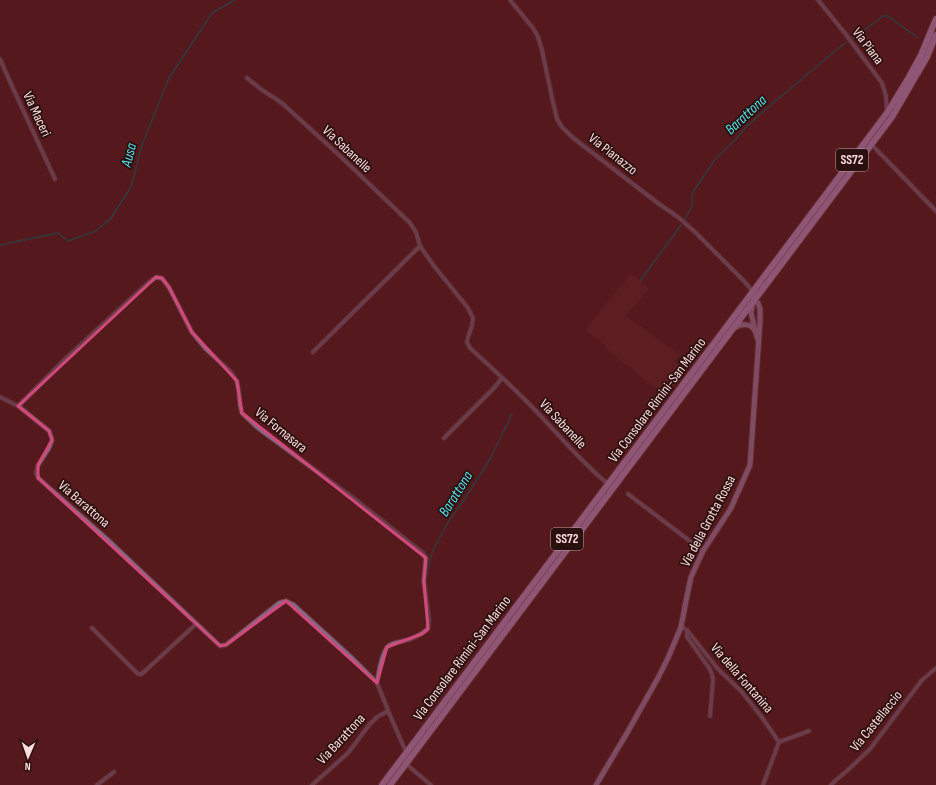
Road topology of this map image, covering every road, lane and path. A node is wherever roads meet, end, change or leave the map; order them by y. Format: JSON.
{"nodes":[{"id":1,"x":510,"y":0,"type":"edge"},
{"id":2,"x":818,"y":0,"type":"edge"},
{"id":3,"x":936,"y":19,"type":"edge"},
{"id":4,"x":936,"y":35,"type":"edge"},
{"id":5,"x":936,"y":46,"type":"edge"},
{"id":6,"x":927,"y":57,"type":"junction"},
{"id":7,"x":0,"y":59,"type":"edge"},
{"id":8,"x":247,"y":78,"type":"dead end"},
{"id":9,"x":887,"y":113,"type":"junction"},
{"id":10,"x":872,"y":145,"type":"junction"},
{"id":11,"x":55,"y":179,"type":"dead end"},
{"id":12,"x":936,"y":211,"type":"edge"},
{"id":13,"x":420,"y":246,"type":"junction"},
{"id":14,"x":752,"y":292,"type":"junction"},
{"id":15,"x":754,"y":300,"type":"junction"},
{"id":16,"x":733,"y":329,"type":"junction"},
{"id":17,"x":755,"y":331,"type":"junction"},
{"id":18,"x":758,"y":343,"type":"junction"},
{"id":19,"x":313,"y":352,"type":"dead end"},
{"id":20,"x":502,"y":378,"type":"junction"},
{"id":21,"x":0,"y":397,"type":"edge"},
{"id":22,"x":18,"y":406,"type":"junction"},
{"id":23,"x":444,"y":438,"type":"dead end"},
{"id":24,"x":608,"y":484,"type":"junction"},
{"id":25,"x":628,"y":494,"type":"dead end"},
{"id":26,"x":703,"y":551,"type":"junction"},
{"id":27,"x":196,"y":624,"type":"junction"},
{"id":28,"x":681,"y":627,"type":"junction"},
{"id":29,"x":92,"y":628,"type":"dead end"},
{"id":30,"x":687,"y":630,"type":"junction"},
{"id":31,"x":936,"y":668,"type":"edge"},
{"id":32,"x":377,"y":683,"type":"junction"},
{"id":33,"x":388,"y":711,"type":"junction"},
{"id":34,"x":710,"y":716,"type":"dead end"},
{"id":35,"x":809,"y":732,"type":"dead end"},
{"id":36,"x":779,"y":742,"type":"junction"},
{"id":37,"x":406,"y":752,"type":"junction"},
{"id":38,"x":406,"y":764,"type":"junction"},
{"id":39,"x":114,"y":772,"type":"dead end"},
{"id":40,"x":97,"y":785,"type":"edge"},
{"id":41,"x":312,"y":785,"type":"edge"},
{"id":42,"x":382,"y":785,"type":"edge"},
{"id":43,"x":390,"y":785,"type":"edge"},
{"id":44,"x":431,"y":785,"type":"edge"},
{"id":45,"x":596,"y":785,"type":"edge"},
{"id":46,"x":763,"y":785,"type":"edge"},
{"id":47,"x":831,"y":785,"type":"edge"}],
"edges":[{"from":1,"to":14,"type":"street","name":"Via Pianazzo"},
{"from":2,"to":9,"type":"street","name":"Via Piana"},
{"from":3,"to":9,"type":"main road","name":"Via Consolare Rimini-San Marino","number":"SS72"},
{"from":4,"to":6,"type":"main road","name":"Via Consolare Rimini-San Marino","number":"SS72"},
{"from":5,"to":6,"type":"main road"},
{"from":6,"to":10,"type":"main road","name":"Via Consolare Rimini-San Marino","number":"SS72"},
{"from":7,"to":11,"type":"street","name":"Via Maceri"},
{"from":8,"to":13,"type":"street","name":"Via Sabanelle"},
{"from":9,"to":14,"type":"main road","name":"Via Consolare Rimini-San Marino","number":"SS72"},
{"from":10,"to":12,"type":"street"},
{"from":10,"to":15,"type":"main road","name":"Via Consolare Rimini-San Marino","number":"SS72"},
{"from":13,"to":19,"type":"street"},
{"from":13,"to":20,"type":"street","name":"Via Sabanelle"},
{"from":14,"to":15,"type":"street"},
{"from":14,"to":24,"type":"main road","name":"Via Consolare Rimini-San Marino","number":"SS72"},
{"from":15,"to":16,"type":"main road","name":"Via Consolare Rimini-San Marino","number":"SS72"},
{"from":15,"to":17,"type":"street","name":"Via della Grotta Rossa"},
{"from":15,"to":18,"type":"street","name":"Via della Grotta Rossa"},
{"from":16,"to":17,"type":"street"},
{"from":16,"to":38,"type":"main road","name":"Via Consolare Rimini-San Marino","number":"SS72"},
{"from":17,"to":18,"type":"street","name":"Via della Grotta Rossa"},
{"from":18,"to":26,"type":"street","name":"Via della Grotta Rossa"},
{"from":20,"to":23,"type":"street"},
{"from":20,"to":24,"type":"street","name":"Via Sabanelle"},
{"from":21,"to":22,"type":"street","name":"Via Barattona"},
{"from":22,"to":27,"type":"street","name":"Via Barattona"},
{"from":22,"to":32,"type":"street","name":"Via Fornasara"},
{"from":24,"to":37,"type":"main road","name":"Via Consolare Rimini-San Marino","number":"SS72"},
{"from":25,"to":26,"type":"street"},
{"from":26,"to":28,"type":"street","name":"Via della Grotta Rossa"},
{"from":27,"to":29,"type":"street"},
{"from":27,"to":32,"type":"street","name":"Via Barattona"},
{"from":28,"to":30,"type":"street","name":"Via della Fontanina"},
{"from":28,"to":45,"type":"street","name":"Via della Grotta Rossa"},
{"from":30,"to":34,"type":"street","name":"Via della Fontanina"},
{"from":30,"to":36,"type":"street","name":"Via della Fontanina"},
{"from":31,"to":47,"type":"street","name":"Via Castellaccio"},
{"from":32,"to":33,"type":"street","name":"Via Barattona"},
{"from":33,"to":37,"type":"street","name":"Via Barattona"},
{"from":33,"to":41,"type":"street","name":"Via Barattona"},
{"from":35,"to":36,"type":"street"},
{"from":36,"to":46,"type":"street"},
{"from":37,"to":38,"type":"street"},
{"from":37,"to":42,"type":"main road","name":"Via Consolare Rimini-San Marino","number":"SS72"},
{"from":38,"to":43,"type":"main road","name":"Via Consolare Rimini-San Marino","number":"SS72"},
{"from":38,"to":44,"type":"street"},
{"from":39,"to":40,"type":"street"}]}
